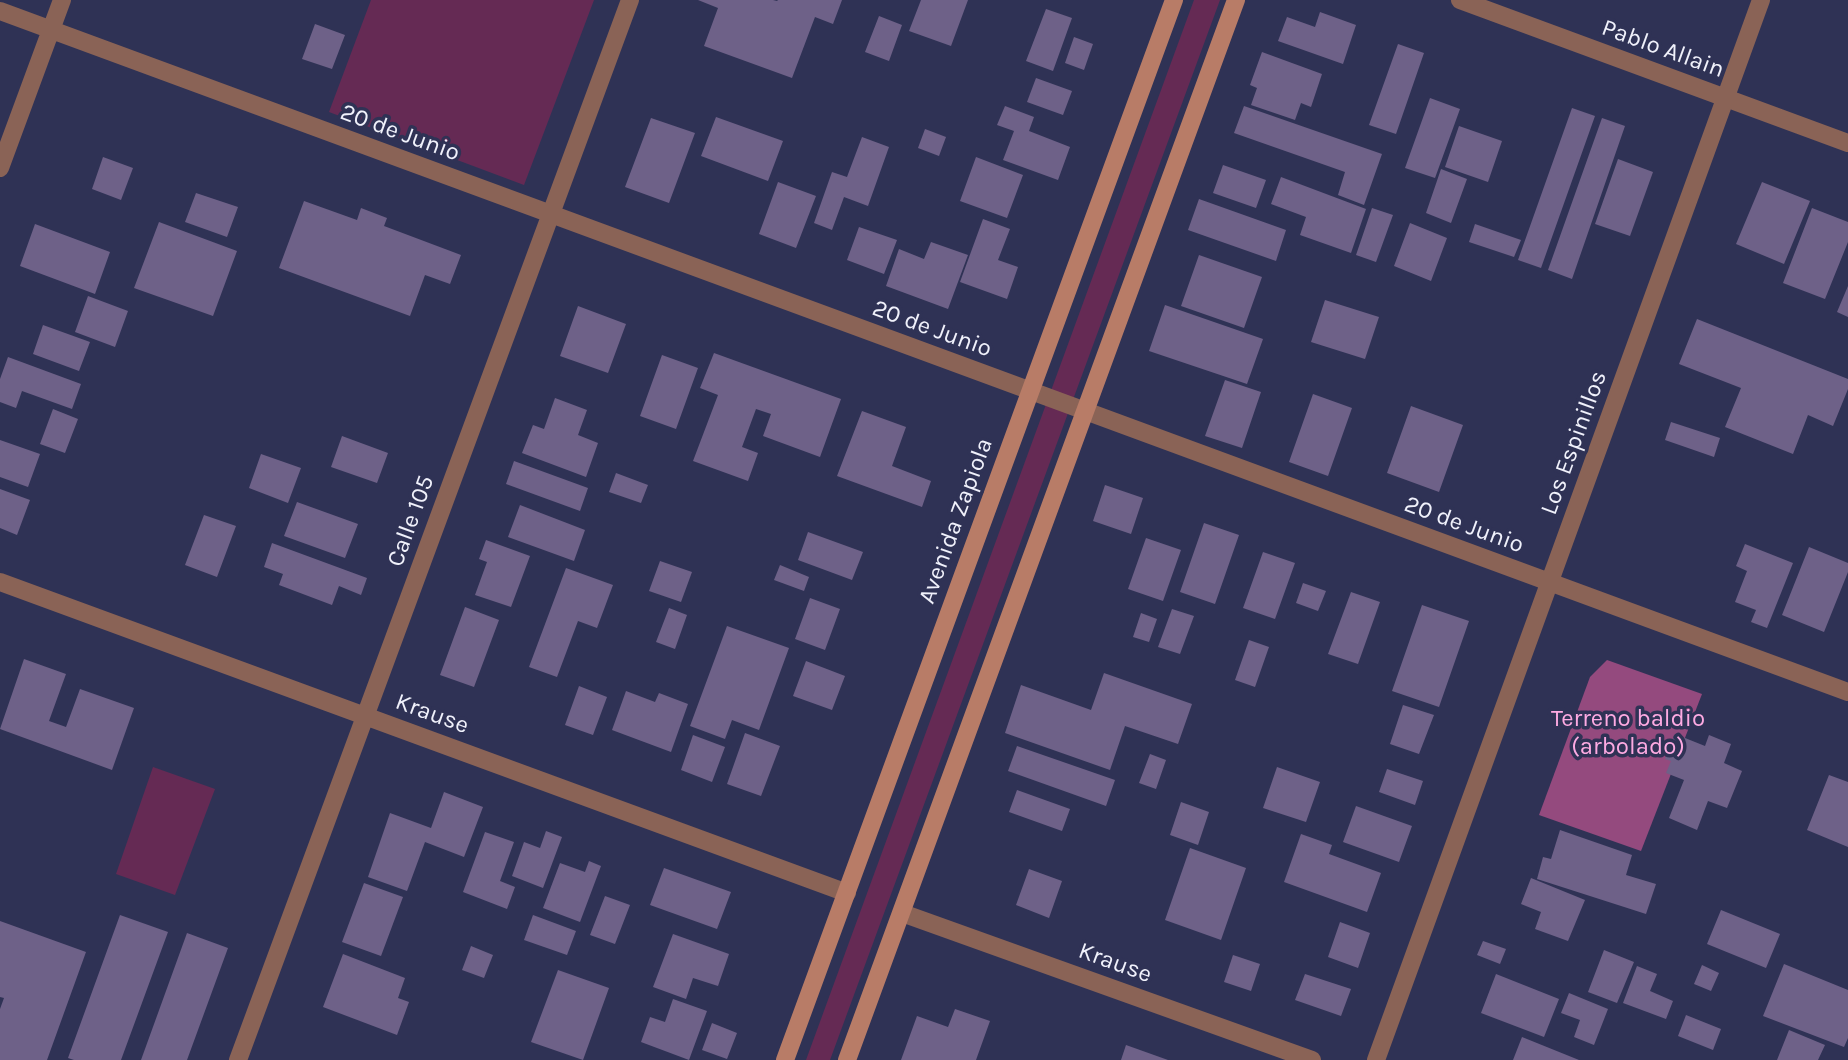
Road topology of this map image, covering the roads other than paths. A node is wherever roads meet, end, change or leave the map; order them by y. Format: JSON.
{"nodes":[{"id":1,"x":62,"y":0,"type":"edge"},
{"id":2,"x":630,"y":0,"type":"edge"},
{"id":3,"x":1174,"y":0,"type":"edge"},
{"id":4,"x":1236,"y":0,"type":"edge"},
{"id":5,"x":1460,"y":0,"type":"edge"},
{"id":6,"x":1761,"y":0,"type":"edge"},
{"id":7,"x":0,"y":11,"type":"edge"},
{"id":8,"x":51,"y":30,"type":"junction"},
{"id":9,"x":1725,"y":98,"type":"junction"},
{"id":10,"x":1848,"y":143,"type":"edge"},
{"id":11,"x":0,"y":167,"type":"edge"},
{"id":12,"x":551,"y":214,"type":"junction"},
{"id":13,"x":1030,"y":391,"type":"junction"},
{"id":14,"x":1085,"y":411,"type":"junction"},
{"id":15,"x":0,"y":582,"type":"edge"},
{"id":16,"x":1549,"y":582,"type":"junction"},
{"id":17,"x":1848,"y":692,"type":"edge"},
{"id":18,"x":365,"y":715,"type":"junction"},
{"id":19,"x":847,"y":893,"type":"junction"},
{"id":20,"x":902,"y":913,"type":"junction"},
{"id":21,"x":238,"y":1060,"type":"edge"},
{"id":22,"x":785,"y":1060,"type":"edge"},
{"id":23,"x":848,"y":1060,"type":"edge"},
{"id":24,"x":1311,"y":1060,"type":"edge"},
{"id":25,"x":1376,"y":1060,"type":"edge"}],
"edges":[{"from":1,"to":8,"type":"street"},
{"from":2,"to":12,"type":"street","name":"Calle 105"},
{"from":3,"to":13,"type":"main road","name":"Avenida Zapiola"},
{"from":4,"to":14,"type":"main road"},
{"from":5,"to":9,"type":"street","name":"Pablo Allain"},
{"from":6,"to":9,"type":"street","name":"Los Espinillos"},
{"from":7,"to":8,"type":"street","name":"20 de Junio"},
{"from":8,"to":11,"type":"street"},
{"from":8,"to":12,"type":"street","name":"20 de Junio"},
{"from":9,"to":10,"type":"street","name":"Pablo Allain"},
{"from":9,"to":16,"type":"street","name":"Los Espinillos"},
{"from":12,"to":13,"type":"street","name":"20 de Junio"},
{"from":12,"to":18,"type":"street","name":"Calle 105"},
{"from":13,"to":14,"type":"street","name":"20 de Junio"},
{"from":13,"to":19,"type":"main road","name":"Avenida Zapiola"},
{"from":14,"to":16,"type":"street","name":"20 de Junio"},
{"from":14,"to":20,"type":"main road"},
{"from":15,"to":18,"type":"street","name":"Krause"},
{"from":16,"to":17,"type":"street","name":"20 de Junio"},
{"from":16,"to":25,"type":"street","name":"Los Espinillos"},
{"from":18,"to":19,"type":"street","name":"Krause"},
{"from":18,"to":21,"type":"street","name":"Calle 105"},
{"from":19,"to":22,"type":"main road","name":"Avenida Zapiola"},
{"from":20,"to":23,"type":"main road"},
{"from":20,"to":24,"type":"street","name":"Krause"}]}
